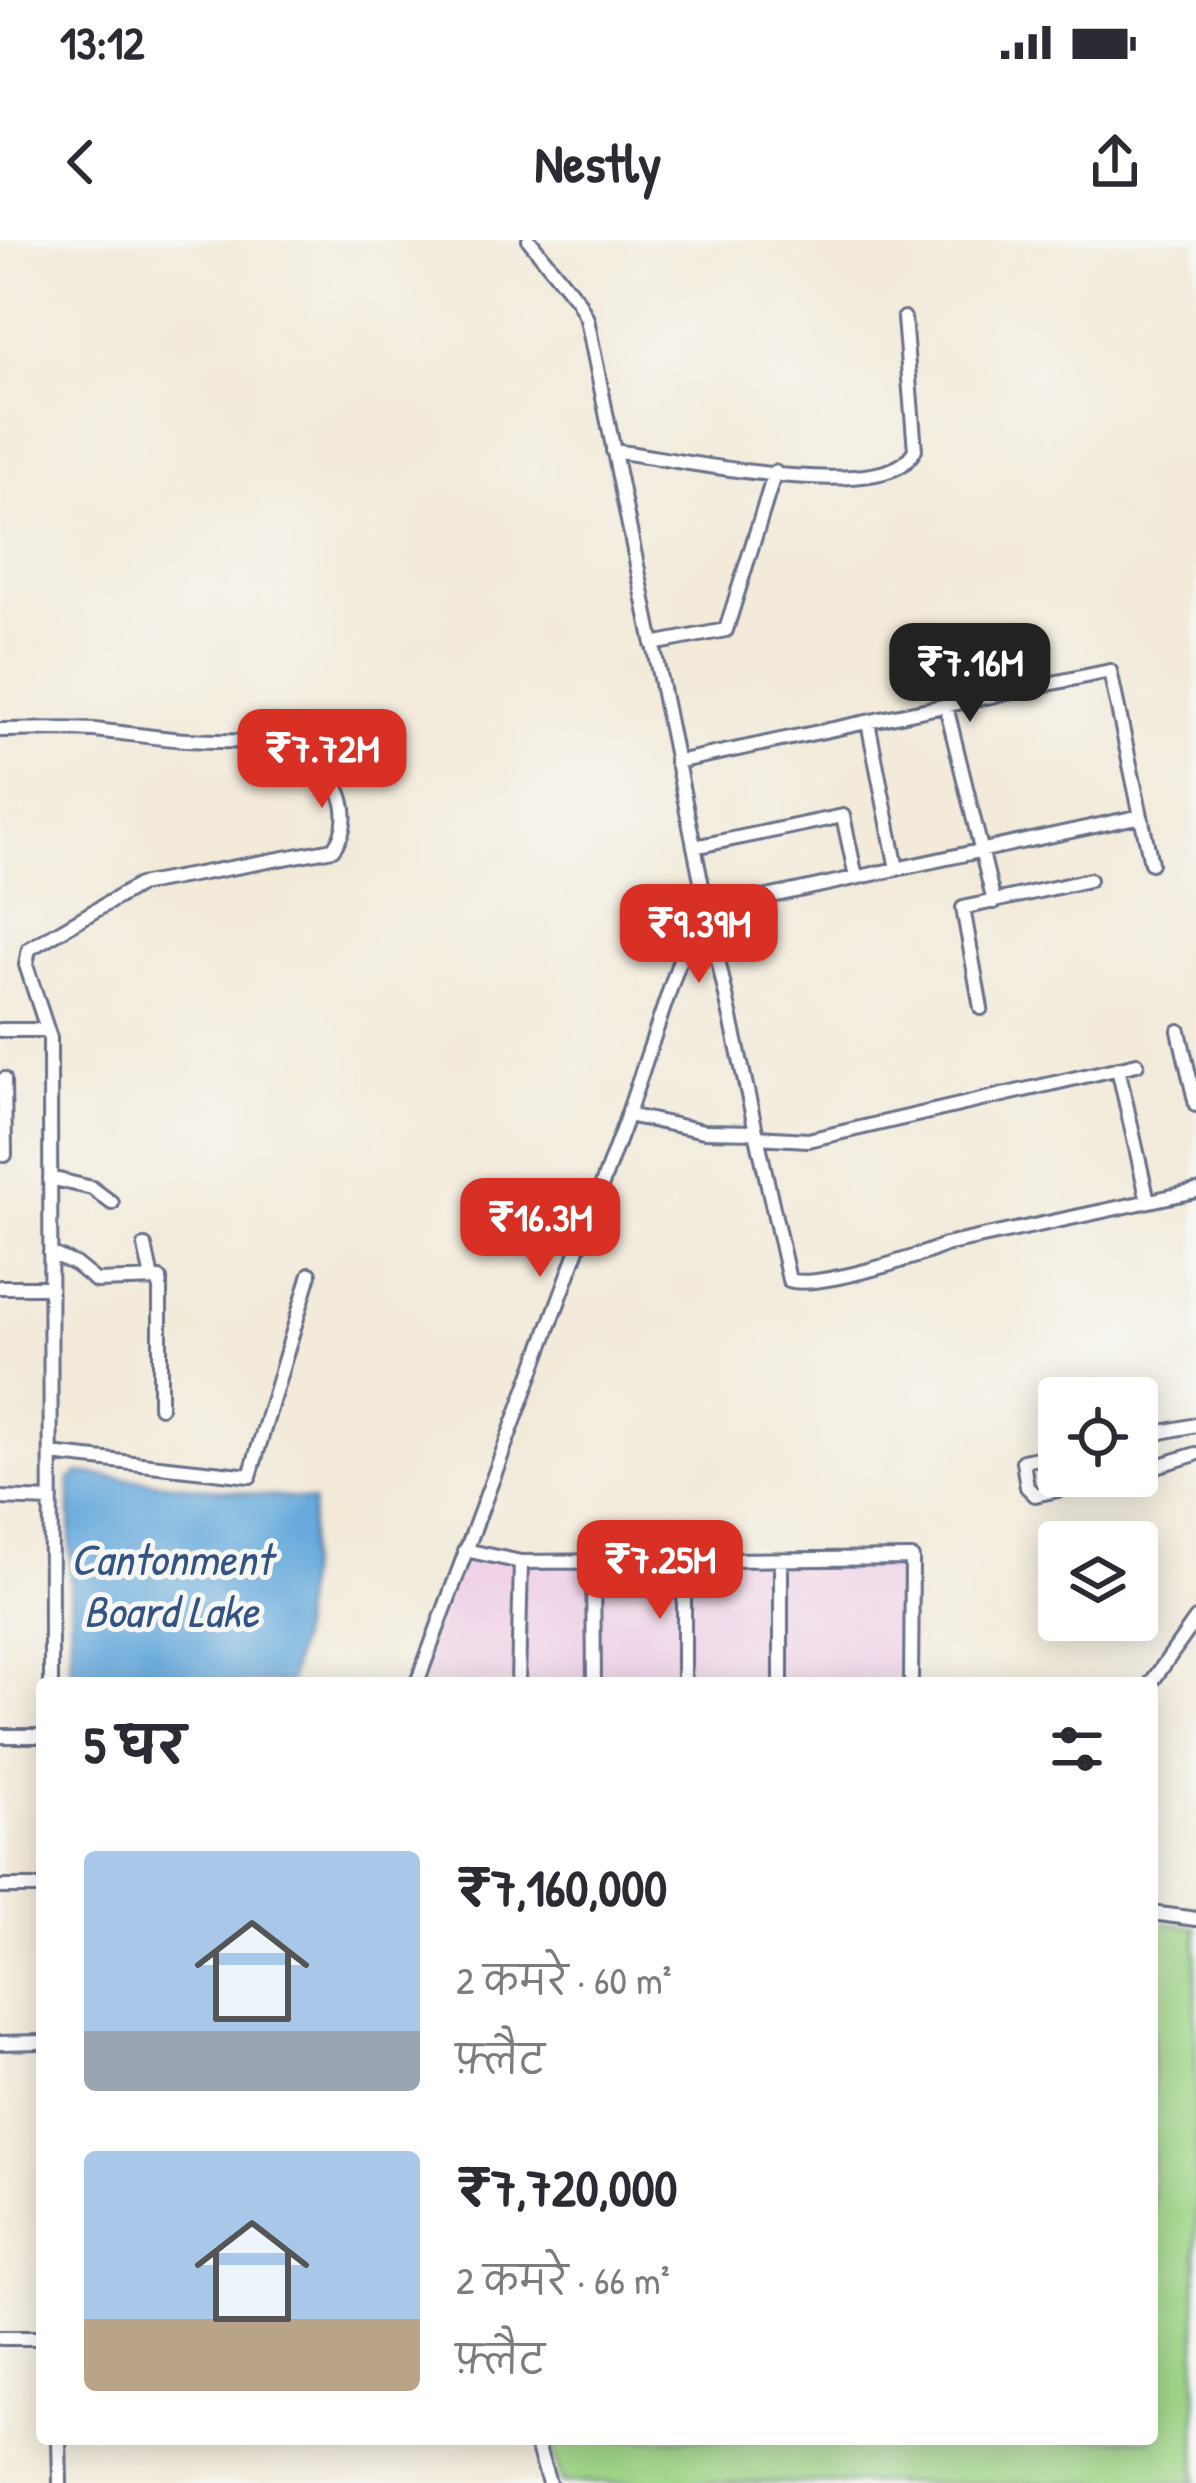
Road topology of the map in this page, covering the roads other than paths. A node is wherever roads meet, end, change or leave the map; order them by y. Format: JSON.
{"nodes":[{"id":1,"x":537,"y":242,"type":"edge"},
{"id":2,"x":904,"y":318,"type":"dead end"},
{"id":3,"x":613,"y":451,"type":"junction"},
{"id":4,"x":776,"y":472,"type":"junction"},
{"id":5,"x":652,"y":644,"type":"junction"},
{"id":6,"x":946,"y":706,"type":"junction"},
{"id":7,"x":868,"y":722,"type":"junction"},
{"id":8,"x":0,"y":730,"type":"edge"},
{"id":9,"x":676,"y":762,"type":"junction"},
{"id":10,"x":1141,"y":816,"type":"junction"},
{"id":11,"x":694,"y":847,"type":"junction"},
{"id":12,"x":981,"y":850,"type":"junction"},
{"id":13,"x":1151,"y":863,"type":"dead end"},
{"id":14,"x":897,"y":869,"type":"junction"},
{"id":15,"x":856,"y":878,"type":"junction"},
{"id":16,"x":1089,"y":880,"type":"dead end"},
{"id":17,"x":994,"y":902,"type":"junction"},
{"id":18,"x":706,"y":910,"type":"junction"},
{"id":19,"x":981,"y":1008,"type":"dead end"},
{"id":20,"x":0,"y":1030,"type":"edge"},
{"id":21,"x":47,"y":1030,"type":"junction"},
{"id":22,"x":1179,"y":1030,"type":"dead end"},
{"id":23,"x":1137,"y":1064,"type":"dead end"},
{"id":24,"x":1118,"y":1068,"type":"junction"},
{"id":25,"x":4,"y":1079,"type":"dead end"},
{"id":26,"x":1196,"y":1105,"type":"edge"},
{"id":27,"x":627,"y":1115,"type":"junction"},
{"id":28,"x":756,"y":1135,"type":"junction"},
{"id":29,"x":5,"y":1155,"type":"dead end"},
{"id":30,"x":50,"y":1178,"type":"junction"},
{"id":31,"x":1196,"y":1190,"type":"edge"},
{"id":32,"x":1148,"y":1201,"type":"junction"},
{"id":33,"x":112,"y":1203,"type":"dead end"},
{"id":34,"x":145,"y":1246,"type":"dead end"},
{"id":35,"x":50,"y":1253,"type":"junction"},
{"id":36,"x":310,"y":1274,"type":"dead end"},
{"id":37,"x":152,"y":1279,"type":"junction"},
{"id":38,"x":0,"y":1287,"type":"edge"},
{"id":39,"x":50,"y":1287,"type":"junction"},
{"id":40,"x":160,"y":1407,"type":"dead end"},
{"id":41,"x":1196,"y":1425,"type":"edge"},
{"id":42,"x":1158,"y":1433,"type":"edge"},
{"id":43,"x":51,"y":1454,"type":"junction"},
{"id":44,"x":1196,"y":1454,"type":"edge"},
{"id":45,"x":1038,"y":1459,"type":"edge"},
{"id":46,"x":1158,"y":1466,"type":"edge"},
{"id":47,"x":1038,"y":1494,"type":"edge"},
{"id":48,"x":0,"y":1498,"type":"edge"},
{"id":49,"x":51,"y":1500,"type":"junction"},
{"id":50,"x":465,"y":1550,"type":"junction"},
{"id":51,"x":782,"y":1560,"type":"junction"},
{"id":52,"x":684,"y":1561,"type":"junction"},
{"id":53,"x":521,"y":1562,"type":"junction"},
{"id":54,"x":593,"y":1562,"type":"junction"},
{"id":55,"x":1196,"y":1619,"type":"edge"},
{"id":56,"x":51,"y":1677,"type":"edge"},
{"id":57,"x":419,"y":1677,"type":"edge"},
{"id":58,"x":518,"y":1677,"type":"edge"},
{"id":59,"x":594,"y":1677,"type":"edge"},
{"id":60,"x":684,"y":1677,"type":"edge"},
{"id":61,"x":781,"y":1677,"type":"edge"},
{"id":62,"x":911,"y":1677,"type":"edge"},
{"id":63,"x":1155,"y":1677,"type":"edge"},
{"id":64,"x":0,"y":1736,"type":"edge"},
{"id":65,"x":36,"y":1736,"type":"edge"},
{"id":66,"x":0,"y":1887,"type":"edge"},
{"id":67,"x":36,"y":1887,"type":"edge"},
{"id":68,"x":1158,"y":1914,"type":"edge"},
{"id":69,"x":1196,"y":1919,"type":"edge"},
{"id":70,"x":36,"y":2042,"type":"edge"},
{"id":71,"x":0,"y":2043,"type":"edge"},
{"id":72,"x":0,"y":2338,"type":"edge"},
{"id":73,"x":36,"y":2338,"type":"edge"},
{"id":74,"x":59,"y":2445,"type":"edge"},
{"id":75,"x":537,"y":2445,"type":"edge"},
{"id":76,"x":60,"y":2483,"type":"edge"},
{"id":77,"x":549,"y":2483,"type":"edge"}],
"edges":[{"from":1,"to":3,"type":"street"},
{"from":2,"to":4,"type":"street"},
{"from":3,"to":4,"type":"street"},
{"from":3,"to":5,"type":"street"},
{"from":4,"to":5,"type":"street"},
{"from":5,"to":9,"type":"street"},
{"from":6,"to":7,"type":"street"},
{"from":6,"to":10,"type":"street"},
{"from":6,"to":12,"type":"street"},
{"from":7,"to":9,"type":"street"},
{"from":7,"to":14,"type":"street"},
{"from":8,"to":21,"type":"street"},
{"from":9,"to":11,"type":"street"},
{"from":10,"to":12,"type":"street"},
{"from":10,"to":13,"type":"street"},
{"from":11,"to":15,"type":"street"},
{"from":11,"to":18,"type":"street"},
{"from":12,"to":14,"type":"street"},
{"from":12,"to":17,"type":"street"},
{"from":14,"to":15,"type":"street"},
{"from":15,"to":18,"type":"street"},
{"from":16,"to":17,"type":"street"},
{"from":17,"to":19,"type":"street"},
{"from":18,"to":27,"type":"street"},
{"from":18,"to":28,"type":"street"},
{"from":20,"to":21,"type":"street"},
{"from":21,"to":30,"type":"street"},
{"from":22,"to":26,"type":"street"},
{"from":23,"to":24,"type":"street"},
{"from":24,"to":28,"type":"street"},
{"from":24,"to":32,"type":"street"},
{"from":25,"to":29,"type":"street"},
{"from":27,"to":28,"type":"street"},
{"from":27,"to":50,"type":"street"},
{"from":28,"to":32,"type":"street"},
{"from":30,"to":33,"type":"street"},
{"from":30,"to":35,"type":"street"},
{"from":31,"to":32,"type":"street"},
{"from":34,"to":37,"type":"street"},
{"from":35,"to":37,"type":"street"},
{"from":35,"to":39,"type":"street"},
{"from":36,"to":43,"type":"street"},
{"from":37,"to":40,"type":"street"},
{"from":38,"to":39,"type":"street"},
{"from":39,"to":43,"type":"street"},
{"from":41,"to":42,"type":"street"},
{"from":43,"to":49,"type":"street"},
{"from":44,"to":46,"type":"street"},
{"from":45,"to":47,"type":"street"},
{"from":48,"to":49,"type":"street"},
{"from":49,"to":56,"type":"street"},
{"from":50,"to":53,"type":"street"},
{"from":50,"to":57,"type":"street"},
{"from":51,"to":52,"type":"street"},
{"from":51,"to":61,"type":"street"},
{"from":51,"to":62,"type":"street"},
{"from":52,"to":54,"type":"street"},
{"from":52,"to":60,"type":"street"},
{"from":53,"to":54,"type":"street"},
{"from":53,"to":58,"type":"street"},
{"from":54,"to":59,"type":"street"},
{"from":55,"to":63,"type":"street"},
{"from":64,"to":65,"type":"street"},
{"from":66,"to":67,"type":"street"},
{"from":68,"to":69,"type":"street"},
{"from":70,"to":71,"type":"street"},
{"from":72,"to":73,"type":"street"},
{"from":74,"to":76,"type":"street"},
{"from":75,"to":77,"type":"street"}]}
